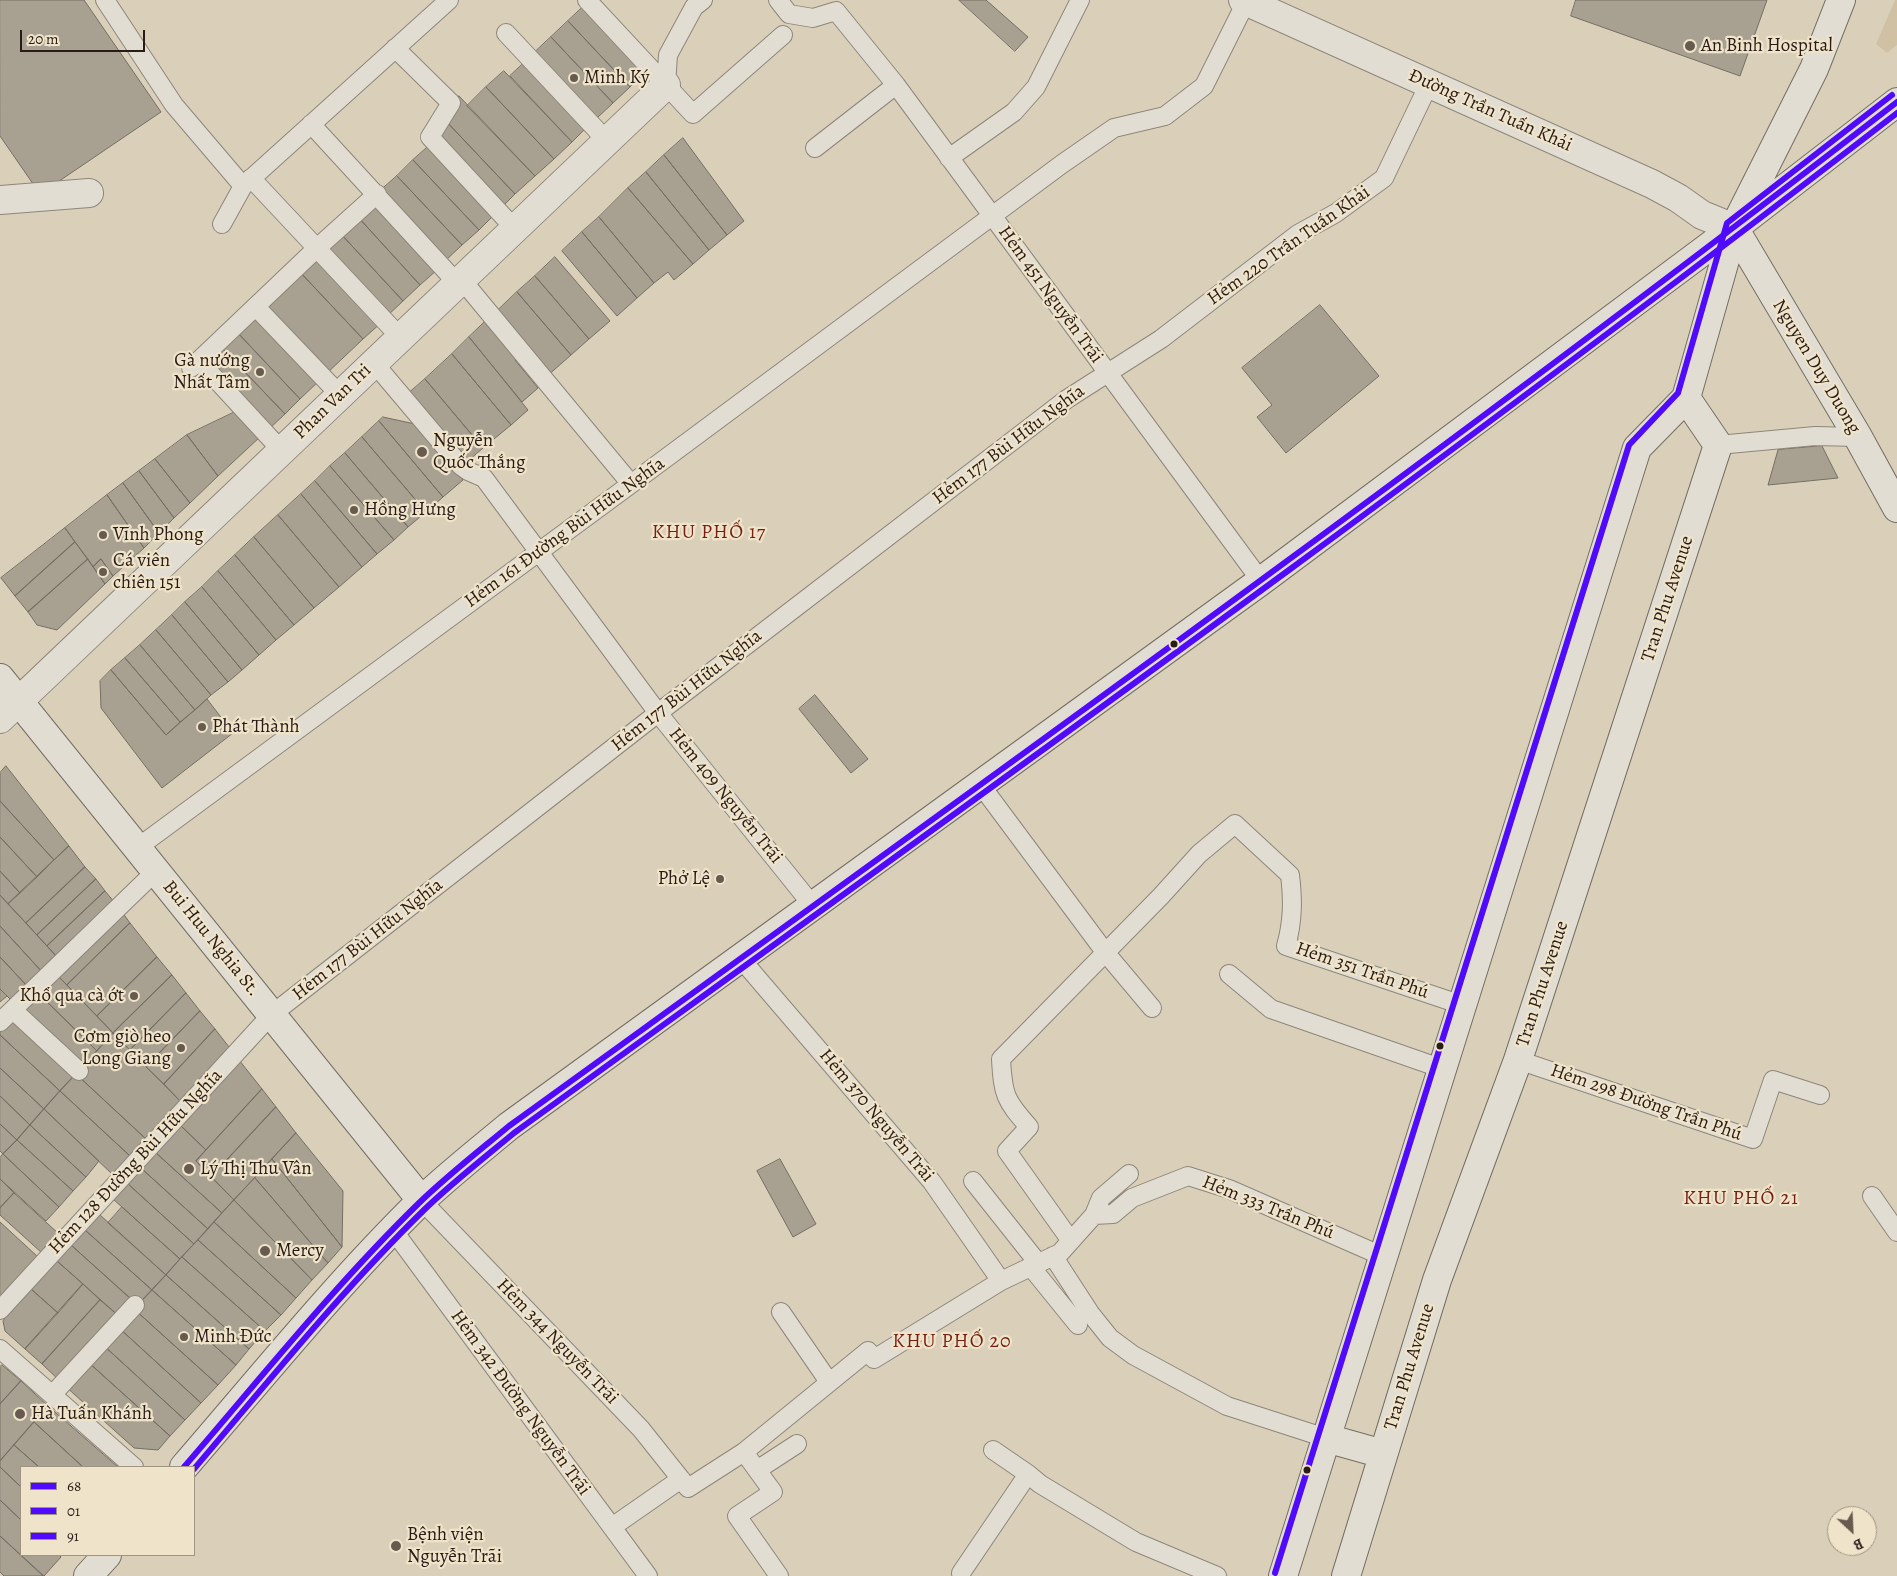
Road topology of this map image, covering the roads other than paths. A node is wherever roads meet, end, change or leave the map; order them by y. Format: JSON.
{"nodes":[{"id":1,"x":105,"y":0,"type":"edge"},
{"id":2,"x":449,"y":0,"type":"edge"},
{"id":3,"x":587,"y":0,"type":"edge"},
{"id":4,"x":703,"y":0,"type":"edge"},
{"id":5,"x":778,"y":0,"type":"edge"},
{"id":6,"x":1080,"y":0,"type":"edge"},
{"id":7,"x":1841,"y":0,"type":"edge"},
{"id":8,"x":1244,"y":1,"type":"edge"},
{"id":9,"x":506,"y":33,"type":"dead end"},
{"id":10,"x":783,"y":35,"type":"dead end"},
{"id":11,"x":395,"y":48,"type":"junction"},
{"id":12,"x":1429,"y":84,"type":"junction"},
{"id":13,"x":666,"y":85,"type":"junction"},
{"id":14,"x":896,"y":85,"type":"junction"},
{"id":15,"x":1897,"y":102,"type":"edge"},
{"id":16,"x":311,"y":124,"type":"junction"},
{"id":17,"x":607,"y":141,"type":"junction"},
{"id":18,"x":815,"y":148,"type":"dead end"},
{"id":19,"x":949,"y":158,"type":"junction"},
{"id":20,"x":247,"y":182,"type":"junction"},
{"id":21,"x":89,"y":193,"type":"dead end"},
{"id":22,"x":376,"y":194,"type":"junction"},
{"id":23,"x":0,"y":200,"type":"edge"},
{"id":24,"x":992,"y":216,"type":"junction"},
{"id":25,"x":222,"y":224,"type":"dead end"},
{"id":26,"x":1734,"y":228,"type":"junction"},
{"id":27,"x":515,"y":229,"type":"junction"},
{"id":28,"x":317,"y":248,"type":"junction"},
{"id":29,"x":459,"y":282,"type":"junction"},
{"id":30,"x":256,"y":307,"type":"junction"},
{"id":31,"x":400,"y":337,"type":"junction"},
{"id":32,"x":374,"y":363,"type":"junction"},
{"id":33,"x":1108,"y":373,"type":"junction"},
{"id":34,"x":340,"y":395,"type":"junction"},
{"id":35,"x":1686,"y":398,"type":"junction"},
{"id":36,"x":1858,"y":437,"type":"junction"},
{"id":37,"x":1718,"y":445,"type":"junction"},
{"id":38,"x":282,"y":451,"type":"junction"},
{"id":39,"x":632,"y":484,"type":"junction"},
{"id":40,"x":1897,"y":508,"type":"edge"},
{"id":41,"x":539,"y":552,"type":"junction"},
{"id":42,"x":1261,"y":581,"type":"junction"},
{"id":43,"x":0,"y":678,"type":"edge"},
{"id":44,"x":9,"y":710,"type":"edge"},
{"id":45,"x":658,"y":713,"type":"junction"},
{"id":46,"x":980,"y":784,"type":"junction"},
{"id":47,"x":137,"y":848,"type":"junction"},
{"id":48,"x":156,"y":871,"type":"junction"},
{"id":49,"x":813,"y":906,"type":"junction"},
{"id":50,"x":1105,"y":952,"type":"junction"},
{"id":51,"x":741,"y":959,"type":"junction"},
{"id":52,"x":1230,"y":974,"type":"dead end"},
{"id":53,"x":1462,"y":1005,"type":"junction"},
{"id":54,"x":1152,"y":1008,"type":"dead end"},
{"id":55,"x":13,"y":1010,"type":"junction"},
{"id":56,"x":271,"y":1015,"type":"junction"},
{"id":57,"x":0,"y":1022,"type":"edge"},
{"id":58,"x":1518,"y":1060,"type":"junction"},
{"id":59,"x":1443,"y":1069,"type":"junction"},
{"id":60,"x":79,"y":1071,"type":"dead end"},
{"id":61,"x":1820,"y":1095,"type":"dead end"},
{"id":62,"x":1129,"y":1174,"type":"dead end"},
{"id":63,"x":973,"y":1181,"type":"dead end"},
{"id":64,"x":1872,"y":1196,"type":"dead end"},
{"id":65,"x":422,"y":1201,"type":"junction"},
{"id":66,"x":1094,"y":1215,"type":"junction"},
{"id":67,"x":393,"y":1230,"type":"junction"},
{"id":68,"x":1897,"y":1232,"type":"edge"},
{"id":69,"x":1070,"y":1241,"type":"junction"},
{"id":70,"x":1382,"y":1256,"type":"junction"},
{"id":71,"x":1041,"y":1262,"type":"junction"},
{"id":72,"x":1001,"y":1280,"type":"junction"},
{"id":73,"x":135,"y":1305,"type":"dead end"},
{"id":74,"x":0,"y":1310,"type":"edge"},
{"id":75,"x":781,"y":1312,"type":"dead end"},
{"id":76,"x":1078,"y":1325,"type":"dead end"},
{"id":77,"x":0,"y":1350,"type":"edge"},
{"id":78,"x":829,"y":1382,"type":"junction"},
{"id":79,"x":52,"y":1395,"type":"junction"},
{"id":80,"x":1326,"y":1438,"type":"junction"},
{"id":81,"x":797,"y":1444,"type":"dead end"},
{"id":82,"x":993,"y":1450,"type":"dead end"},
{"id":83,"x":744,"y":1452,"type":"junction"},
{"id":84,"x":1383,"y":1454,"type":"junction"},
{"id":85,"x":133,"y":1466,"type":"edge"},
{"id":86,"x":185,"y":1466,"type":"edge"},
{"id":87,"x":757,"y":1470,"type":"junction"},
{"id":88,"x":1028,"y":1474,"type":"junction"},
{"id":89,"x":684,"y":1484,"type":"junction"},
{"id":90,"x":612,"y":1527,"type":"junction"},
{"id":91,"x":106,"y":1556,"type":"edge"},
{"id":92,"x":961,"y":1573,"type":"dead end"},
{"id":93,"x":88,"y":1576,"type":"edge"},
{"id":94,"x":648,"y":1576,"type":"edge"},
{"id":95,"x":779,"y":1576,"type":"edge"},
{"id":96,"x":1217,"y":1576,"type":"edge"},
{"id":97,"x":1283,"y":1576,"type":"edge"},
{"id":98,"x":1346,"y":1576,"type":"edge"}],
"edges":[{"from":1,"to":20,"type":"lane"},
{"from":2,"to":11,"type":"lane"},
{"from":3,"to":13,"type":"lane"},
{"from":4,"to":13,"type":"lane"},
{"from":5,"to":14,"type":"lane","name":"Hẻm 451 Nguyễn Trãi"},
{"from":6,"to":19,"type":"lane"},
{"from":7,"to":26,"type":"main road"},
{"from":8,"to":12,"type":"main road","name":"Đường Trần Tuấn Khải"},
{"from":8,"to":24,"type":"lane","name":"Hẻm 161 Đường Bùi Hữu Nghĩa"},
{"from":9,"to":17,"type":"lane"},
{"from":10,"to":13,"type":"lane"},
{"from":11,"to":16,"type":"lane"},
{"from":11,"to":27,"type":"lane"},
{"from":12,"to":26,"type":"main road","name":"Đường Trần Tuấn Khải"},
{"from":12,"to":33,"type":"lane","name":"Hẻm 220 Trần Tuấn Khải"},
{"from":13,"to":17,"type":"main road","name":"Phan Van Tri"},
{"from":14,"to":18,"type":"lane"},
{"from":14,"to":19,"type":"lane","name":"Hẻm 451 Nguyễn Trãi"},
{"from":15,"to":26,"type":"main road"},
{"from":16,"to":20,"type":"lane"},
{"from":16,"to":22,"type":"lane"},
{"from":17,"to":27,"type":"main road","name":"Phan Van Tri"},
{"from":19,"to":24,"type":"lane","name":"Hẻm 451 Nguyễn Trãi"},
{"from":20,"to":25,"type":"lane"},
{"from":20,"to":28,"type":"lane"},
{"from":21,"to":23,"type":"main road"},
{"from":22,"to":28,"type":"lane"},
{"from":22,"to":29,"type":"lane"},
{"from":24,"to":33,"type":"lane","name":"Hẻm 451 Nguyễn Trãi"},
{"from":24,"to":39,"type":"lane","name":"Hẻm 161 Đường Bùi Hữu Nghĩa"},
{"from":26,"to":35,"type":"main road"},
{"from":26,"to":36,"type":"main road","name":"Nguyen Duy Duong"},
{"from":26,"to":42,"type":"main road"},
{"from":27,"to":29,"type":"main road","name":"Phan Van Tri"},
{"from":28,"to":30,"type":"lane"},
{"from":28,"to":31,"type":"lane"},
{"from":29,"to":31,"type":"main road","name":"Phan Van Tri"},
{"from":29,"to":39,"type":"lane"},
{"from":30,"to":34,"type":"lane"},
{"from":30,"to":38,"type":"lane"},
{"from":31,"to":32,"type":"main road","name":"Phan Van Tri"},
{"from":32,"to":34,"type":"main road","name":"Phan Van Tri"},
{"from":32,"to":41,"type":"lane","name":"Hẻm 409 Nguyễn Trãi"},
{"from":33,"to":42,"type":"lane","name":"Hẻm 451 Nguyễn Trãi"},
{"from":33,"to":45,"type":"lane","name":"Hẻm 177 Bùi Hữu Nghĩa"},
{"from":34,"to":38,"type":"main road","name":"Phan Van Tri"},
{"from":35,"to":37,"type":"main road"},
{"from":35,"to":53,"type":"main road"},
{"from":36,"to":37,"type":"lane"},
{"from":36,"to":40,"type":"main road","name":"Nguyen Duy Duong"},
{"from":37,"to":58,"type":"main road","name":"Tran Phu Avenue"},
{"from":38,"to":44,"type":"main road","name":"Phan Van Tri"},
{"from":39,"to":41,"type":"lane","name":"Hẻm 161 Đường Bùi Hữu Nghĩa"},
{"from":41,"to":45,"type":"lane","name":"Hẻm 409 Nguyễn Trãi"},
{"from":41,"to":47,"type":"lane","name":"Hẻm 161 Đường Bùi Hữu Nghĩa"},
{"from":42,"to":46,"type":"main road"},
{"from":43,"to":44,"type":"main road","name":"Bui Huu Nghia St."},
{"from":44,"to":47,"type":"main road","name":"Bui Huu Nghia St."},
{"from":45,"to":49,"type":"lane","name":"Hẻm 409 Nguyễn Trãi"},
{"from":45,"to":56,"type":"lane","name":"Hẻm 177 Bùi Hữu Nghĩa"},
{"from":46,"to":49,"type":"main road"},
{"from":46,"to":50,"type":"lane"},
{"from":47,"to":48,"type":"main road","name":"Bui Huu Nghia St."},
{"from":48,"to":55,"type":"lane"},
{"from":48,"to":56,"type":"main road","name":"Bui Huu Nghia St."},
{"from":49,"to":51,"type":"main road"},
{"from":50,"to":53,"type":"lane","name":"Hẻm 351 Trần Phú"},
{"from":50,"to":54,"type":"lane"},
{"from":50,"to":69,"type":"lane"},
{"from":51,"to":65,"type":"main road"},
{"from":51,"to":72,"type":"lane","name":"Hẻm 370 Nguyễn Trãi"},
{"from":52,"to":59,"type":"lane"},
{"from":53,"to":59,"type":"main road"},
{"from":55,"to":57,"type":"lane"},
{"from":55,"to":60,"type":"lane"},
{"from":56,"to":65,"type":"main road","name":"Bui Huu Nghia St."},
{"from":56,"to":74,"type":"lane","name":"Hẻm 128 Đường Bùi Hữu Nghĩa"},
{"from":58,"to":61,"type":"lane","name":"Hẻm 298 Đường Trần Phú"},
{"from":58,"to":84,"type":"main road","name":"Tran Phu Avenue"},
{"from":59,"to":70,"type":"main road"},
{"from":62,"to":66,"type":"lane"},
{"from":63,"to":71,"type":"lane"},
{"from":64,"to":68,"type":"lane"},
{"from":65,"to":67,"type":"main road"},
{"from":65,"to":89,"type":"lane","name":"Hẻm 344 Nguyễn Trãi"},
{"from":66,"to":69,"type":"lane"},
{"from":66,"to":70,"type":"lane","name":"Hẻm 333 Trần Phú"},
{"from":67,"to":86,"type":"main road"},
{"from":67,"to":90,"type":"lane","name":"Hẻm 342 Đường Nguyễn Trãi"},
{"from":69,"to":71,"type":"lane"},
{"from":70,"to":80,"type":"main road"},
{"from":71,"to":72,"type":"lane"},
{"from":71,"to":76,"type":"lane"},
{"from":71,"to":80,"type":"lane"},
{"from":72,"to":78,"type":"lane"},
{"from":73,"to":79,"type":"lane"},
{"from":75,"to":78,"type":"lane"},
{"from":77,"to":79,"type":"lane"},
{"from":78,"to":83,"type":"lane"},
{"from":79,"to":85,"type":"lane"},
{"from":80,"to":84,"type":"main road"},
{"from":80,"to":97,"type":"main road"},
{"from":81,"to":87,"type":"lane"},
{"from":82,"to":88,"type":"lane"},
{"from":83,"to":87,"type":"lane"},
{"from":83,"to":89,"type":"lane"},
{"from":84,"to":98,"type":"main road","name":"Tran Phu Avenue"},
{"from":87,"to":95,"type":"lane"},
{"from":88,"to":92,"type":"lane"},
{"from":88,"to":96,"type":"lane"},
{"from":89,"to":90,"type":"lane"},
{"from":90,"to":94,"type":"lane","name":"Hẻm 342 Đường Nguyễn Trãi"},
{"from":91,"to":93,"type":"main road"}]}
